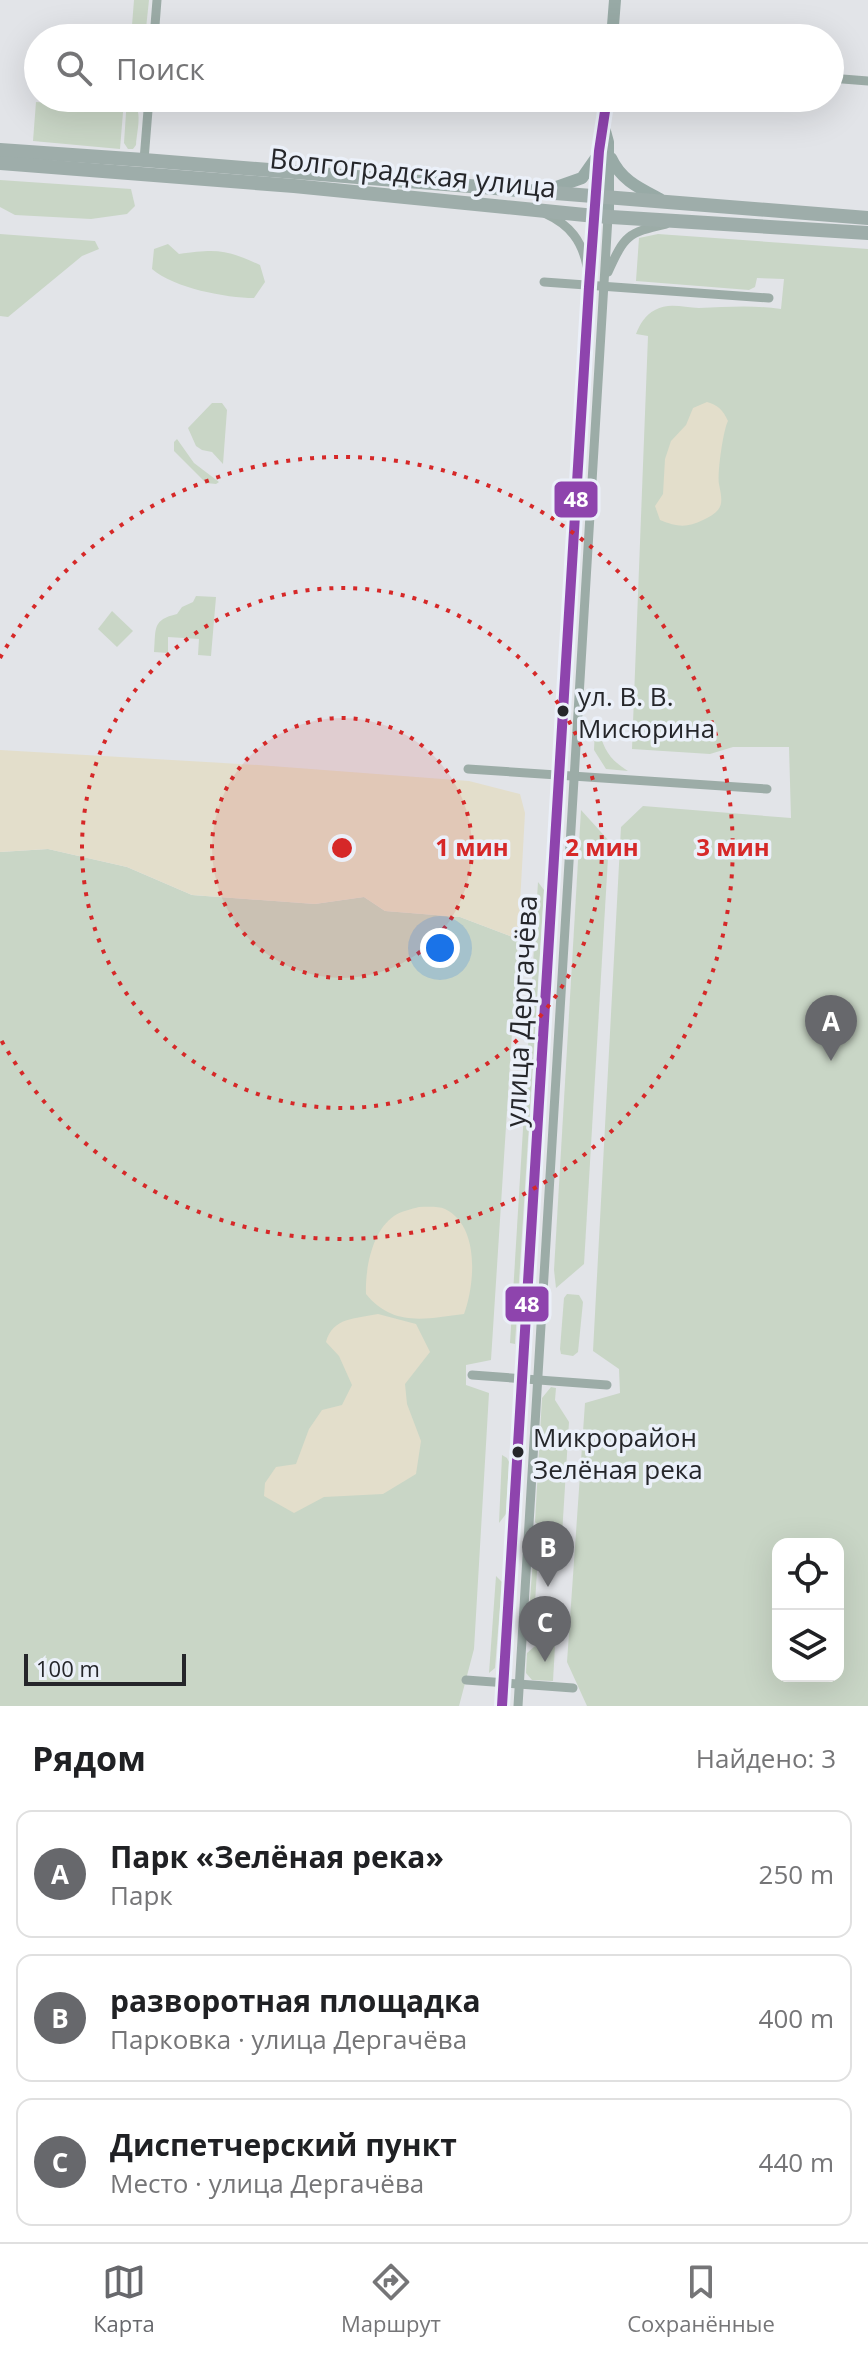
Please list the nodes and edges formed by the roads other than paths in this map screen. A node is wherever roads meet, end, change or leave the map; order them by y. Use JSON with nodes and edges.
{"nodes":[{"id":1,"x":157,"y":0,"type":"edge"},
{"id":2,"x":615,"y":0,"type":"edge"},
{"id":3,"x":155,"y":24,"type":"edge"},
{"id":4,"x":613,"y":24,"type":"edge"},
{"id":5,"x":844,"y":79,"type":"edge"},
{"id":6,"x":868,"y":81,"type":"edge"},
{"id":7,"x":148,"y":112,"type":"edge"},
{"id":8,"x":606,"y":112,"type":"edge"},
{"id":9,"x":0,"y":150,"type":"edge"},
{"id":10,"x":604,"y":151,"type":"junction"},
{"id":11,"x":144,"y":160,"type":"junction"},
{"id":12,"x":0,"y":163,"type":"edge"},
{"id":13,"x":533,"y":193,"type":"junction"},
{"id":14,"x":602,"y":198,"type":"junction"},
{"id":15,"x":666,"y":203,"type":"junction"},
{"id":16,"x":528,"y":209,"type":"junction"},
{"id":17,"x":602,"y":216,"type":"junction"},
{"id":18,"x":868,"y":218,"type":"edge"},
{"id":19,"x":680,"y":221,"type":"junction"},
{"id":20,"x":868,"y":233,"type":"edge"},
{"id":21,"x":544,"y":282,"type":"dead end"},
{"id":22,"x":589,"y":283,"type":"junction"},
{"id":23,"x":605,"y":283,"type":"junction"},
{"id":24,"x":769,"y":298,"type":"dead end"},
{"id":25,"x":468,"y":769,"type":"dead end"},
{"id":26,"x":558,"y":776,"type":"junction"},
{"id":27,"x":575,"y":777,"type":"junction"},
{"id":28,"x":767,"y":789,"type":"dead end"},
{"id":29,"x":472,"y":1375,"type":"dead end"},
{"id":30,"x":530,"y":1379,"type":"junction"},
{"id":31,"x":607,"y":1385,"type":"dead end"},
{"id":32,"x":466,"y":1680,"type":"dead end"},
{"id":33,"x":503,"y":1683,"type":"junction"},
{"id":34,"x":520,"y":1684,"type":"junction"},
{"id":35,"x":573,"y":1688,"type":"dead end"},
{"id":36,"x":502,"y":1706,"type":"edge"},
{"id":37,"x":518,"y":1706,"type":"edge"}],
"edges":[{"from":1,"to":3,"type":"street"},
{"from":2,"to":4,"type":"street"},
{"from":5,"to":6,"type":"street"},
{"from":7,"to":11,"type":"street"},
{"from":8,"to":10,"type":"street","name":"улица Дергачёва"},
{"from":9,"to":11,"type":"main road","name":"Волгоградская улица"},
{"from":10,"to":13,"type":"street"},
{"from":10,"to":14,"type":"street","name":"улица Дергачёва"},
{"from":10,"to":15,"type":"street"},
{"from":11,"to":13,"type":"main road","name":"Волгоградская улица"},
{"from":12,"to":16,"type":"main road","name":"Волгоградская улица"},
{"from":13,"to":14,"type":"main road","name":"Волгоградская улица"},
{"from":14,"to":15,"type":"main road","name":"Волгоградская улица"},
{"from":14,"to":17,"type":"street","name":"улица Дергачёва"},
{"from":15,"to":18,"type":"main road","name":"Волгоградская улица"},
{"from":16,"to":17,"type":"main road","name":"Волгоградская улица"},
{"from":16,"to":22,"type":"street"},
{"from":17,"to":19,"type":"main road","name":"Волгоградская улица"},
{"from":17,"to":22,"type":"street","name":"улица Дергачёва"},
{"from":17,"to":23,"type":"street","name":"улица Дергачёва"},
{"from":19,"to":20,"type":"main road","name":"Волгоградская улица"},
{"from":19,"to":23,"type":"street"},
{"from":21,"to":22,"type":"street"},
{"from":22,"to":23,"type":"street"},
{"from":22,"to":26,"type":"street","name":"улица Дергачёва"},
{"from":23,"to":24,"type":"street"},
{"from":23,"to":27,"type":"street","name":"улица Дергачёва"},
{"from":25,"to":26,"type":"street"},
{"from":26,"to":27,"type":"street"},
{"from":26,"to":30,"type":"street","name":"улица Дергачёва"},
{"from":27,"to":28,"type":"street"},
{"from":27,"to":30,"type":"street","name":"улица Дергачёва"},
{"from":29,"to":30,"type":"street"},
{"from":30,"to":31,"type":"street"},
{"from":30,"to":33,"type":"street","name":"улица Дергачёва"},
{"from":30,"to":34,"type":"street","name":"улица Дергачёва"},
{"from":32,"to":33,"type":"street"},
{"from":33,"to":34,"type":"street"},
{"from":33,"to":36,"type":"street","name":"улица Дергачёва"},
{"from":34,"to":35,"type":"street"},
{"from":34,"to":37,"type":"street","name":"улица Дергачёва"}]}
